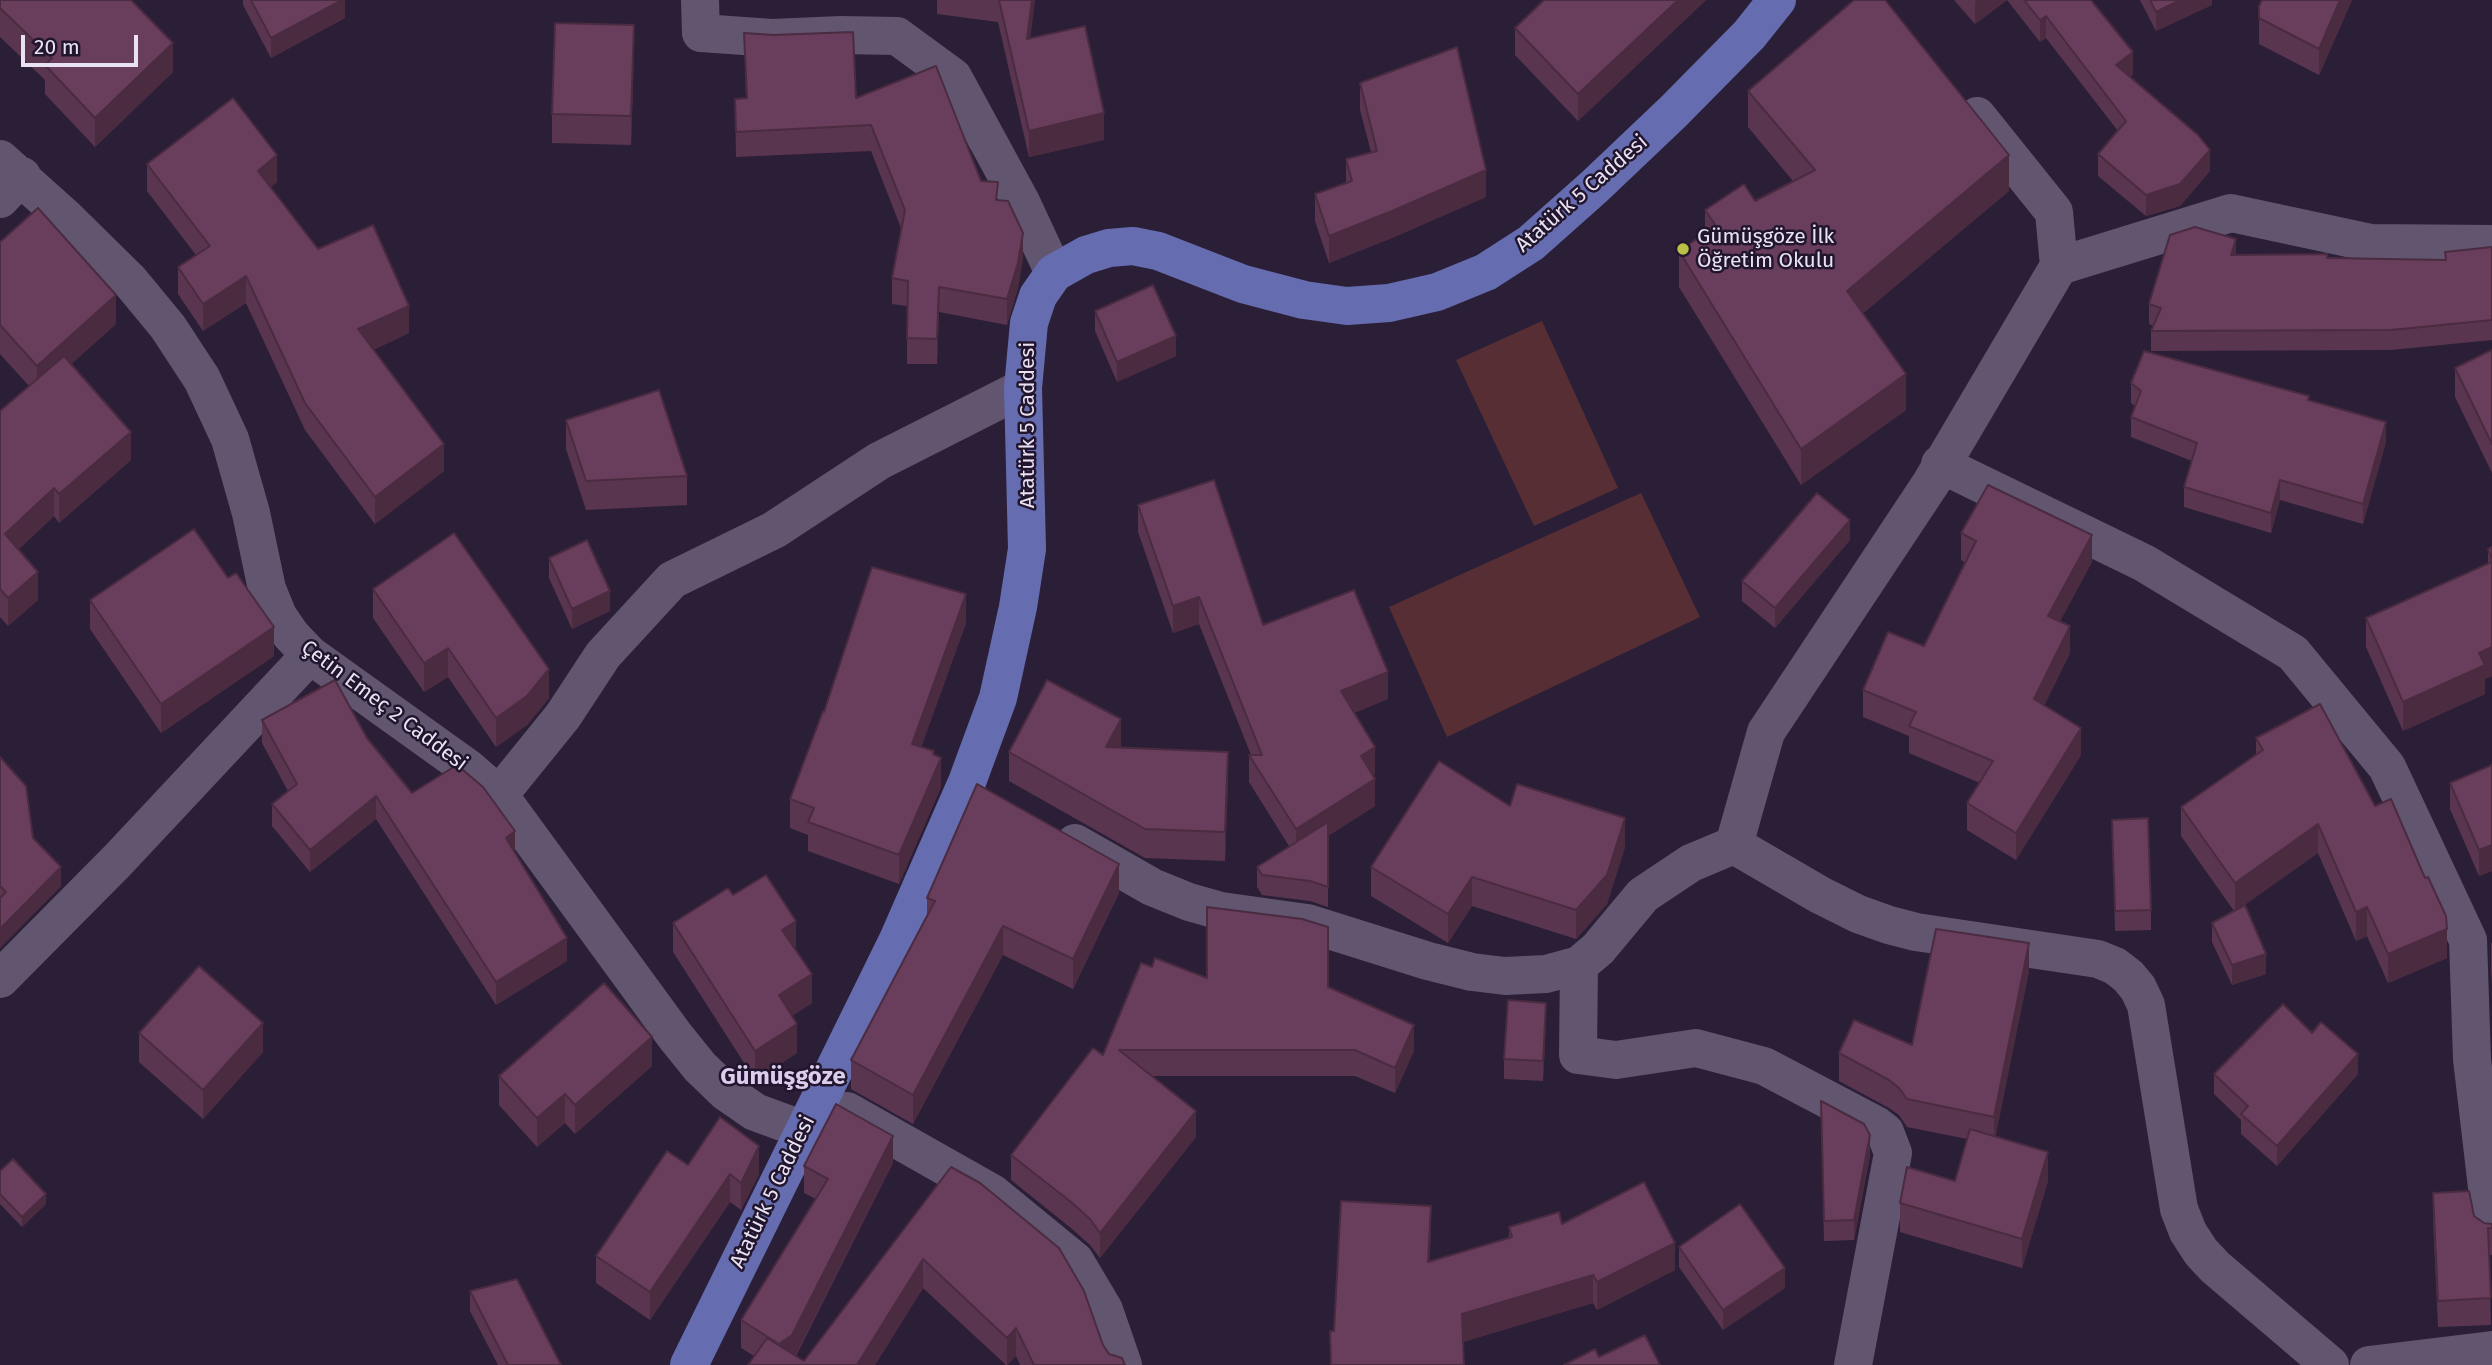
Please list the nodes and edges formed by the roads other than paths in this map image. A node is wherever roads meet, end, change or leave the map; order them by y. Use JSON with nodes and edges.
{"nodes":[{"id":1,"x":700,"y":0,"type":"edge"},
{"id":2,"x":1777,"y":0,"type":"edge"},
{"id":3,"x":1952,"y":85,"type":"edge"},
{"id":4,"x":7,"y":178,"type":"edge"},
{"id":5,"x":2492,"y":244,"type":"edge"},
{"id":6,"x":2059,"y":266,"type":"junction"},
{"id":7,"x":1054,"y":273,"type":"junction"},
{"id":8,"x":1023,"y":388,"type":"junction"},
{"id":9,"x":1941,"y":464,"type":"junction"},
{"id":10,"x":310,"y":655,"type":"junction"},
{"id":11,"x":967,"y":782,"type":"junction"},
{"id":12,"x":499,"y":795,"type":"junction"},
{"id":13,"x":1002,"y":802,"type":"edge"},
{"id":14,"x":1048,"y":828,"type":"edge"},
{"id":15,"x":1734,"y":845,"type":"junction"},
{"id":16,"x":1579,"y":965,"type":"junction"},
{"id":17,"x":0,"y":979,"type":"edge"},
{"id":18,"x":812,"y":1113,"type":"junction"},
{"id":19,"x":2492,"y":1230,"type":"edge"},
{"id":20,"x":2492,"y":1350,"type":"edge"},
{"id":21,"x":689,"y":1365,"type":"edge"},
{"id":22,"x":1123,"y":1365,"type":"edge"},
{"id":23,"x":1853,"y":1365,"type":"edge"},
{"id":24,"x":2330,"y":1365,"type":"edge"},
{"id":25,"x":2369,"y":1365,"type":"edge"}],
"edges":[{"from":1,"to":7,"type":"street"},
{"from":2,"to":7,"type":"main road","name":"Atatürk 5 Caddesi"},
{"from":3,"to":6,"type":"street"},
{"from":4,"to":10,"type":"street","name":"Çetin Emeç 2 Caddesi"},
{"from":5,"to":6,"type":"street"},
{"from":6,"to":9,"type":"street"},
{"from":7,"to":8,"type":"main road","name":"Atatürk 5 Caddesi"},
{"from":8,"to":11,"type":"main road","name":"Atatürk 5 Caddesi"},
{"from":8,"to":12,"type":"street"},
{"from":9,"to":15,"type":"street"},
{"from":9,"to":19,"type":"street"},
{"from":10,"to":12,"type":"street","name":"Çetin Emeç 2 Caddesi"},
{"from":10,"to":17,"type":"street"},
{"from":11,"to":13,"type":"street"},
{"from":11,"to":18,"type":"main road","name":"Atatürk 5 Caddesi"},
{"from":12,"to":18,"type":"street","name":"Çetin Emeç 2 Caddesi"},
{"from":14,"to":16,"type":"street"},
{"from":15,"to":16,"type":"street"},
{"from":15,"to":24,"type":"street"},
{"from":16,"to":23,"type":"street"},
{"from":18,"to":21,"type":"main road","name":"Atatürk 5 Caddesi"},
{"from":18,"to":22,"type":"street","name":"Çetin Emeç 2 Caddesi"},
{"from":20,"to":25,"type":"street"}]}
